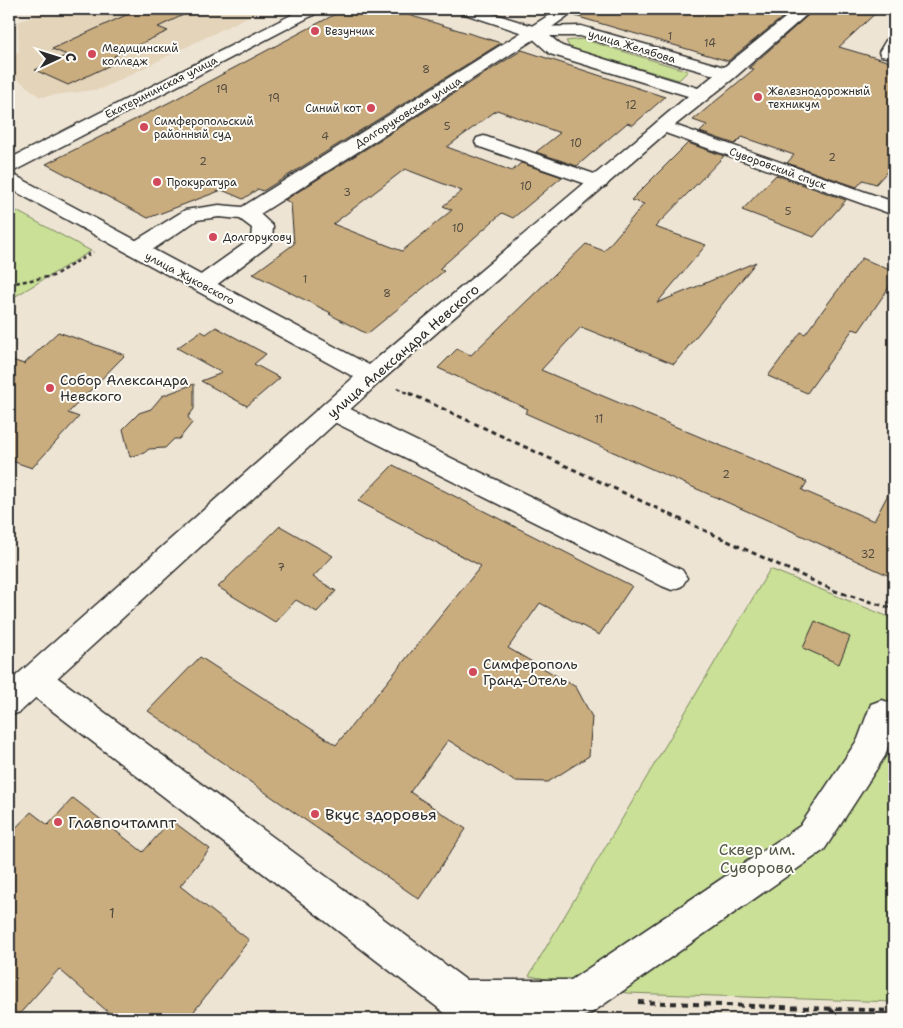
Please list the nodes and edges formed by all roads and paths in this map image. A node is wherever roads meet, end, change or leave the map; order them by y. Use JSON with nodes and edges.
{"nodes":[{"id":1,"x":464,"y":9,"type":"edge"},
{"id":2,"x":569,"y":9,"type":"edge"},
{"id":3,"x":805,"y":9,"type":"edge"},
{"id":4,"x":304,"y":10,"type":"edge"},
{"id":5,"x":535,"y":32,"type":"junction"},
{"id":6,"x":728,"y":74,"type":"junction"},
{"id":7,"x":702,"y":95,"type":"junction"},
{"id":8,"x":663,"y":126,"type":"junction"},
{"id":9,"x":484,"y":142,"type":"dead end"},
{"id":10,"x":9,"y":166,"type":"edge"},
{"id":11,"x":9,"y":180,"type":"edge"},
{"id":12,"x":599,"y":182,"type":"junction"},
{"id":13,"x":891,"y":205,"type":"edge"},
{"id":14,"x":246,"y":214,"type":"junction"},
{"id":15,"x":99,"y":248,"type":"dead end"},
{"id":16,"x":138,"y":249,"type":"junction"},
{"id":17,"x":9,"y":284,"type":"edge"},
{"id":18,"x":203,"y":284,"type":"junction"},
{"id":19,"x":371,"y":376,"type":"junction"},
{"id":20,"x":333,"y":411,"type":"junction"},
{"id":21,"x":672,"y":578,"type":"dead end"},
{"id":22,"x":894,"y":609,"type":"edge"},
{"id":23,"x":35,"y":679,"type":"junction"},
{"id":24,"x":9,"y":702,"type":"edge"},
{"id":25,"x":882,"y":714,"type":"dead end"},
{"id":26,"x":634,"y":1002,"type":"dead end"},
{"id":27,"x":830,"y":1008,"type":"junction"},
{"id":28,"x":459,"y":1010,"type":"edge"},
{"id":29,"x":894,"y":1011,"type":"edge"},
{"id":30,"x":840,"y":1019,"type":"edge"}],
"edges":[{"from":1,"to":5,"type":"main road","name":"улица Желябова"},
{"from":2,"to":5,"type":"main road","name":"Долгоруковская улица"},
{"from":3,"to":6,"type":"main road","name":"улица Александра Невского"},
{"from":4,"to":10,"type":"main road","name":"Екатерининская улица"},
{"from":5,"to":6,"type":"main road","name":"улица Желябова"},
{"from":5,"to":7,"type":"main road","name":"улица Желябова"},
{"from":5,"to":14,"type":"main road","name":"Долгоруковская улица"},
{"from":6,"to":7,"type":"main road","name":"улица Александра Невского"},
{"from":7,"to":8,"type":"main road","name":"улица Александра Невского"},
{"from":8,"to":12,"type":"main road","name":"улица Александра Невского"},
{"from":8,"to":13,"type":"main road","name":"Суворовский спуск"},
{"from":9,"to":12,"type":"main road"},
{"from":11,"to":16,"type":"main road","name":"улица Жуковского"},
{"from":12,"to":19,"type":"main road","name":"улица Александра Невского"},
{"from":14,"to":16,"type":"main road"},
{"from":14,"to":18,"type":"main road"},
{"from":15,"to":17,"type":"path"},
{"from":16,"to":18,"type":"main road","name":"улица Жуковского"},
{"from":18,"to":19,"type":"main road","name":"улица Жуковского"},
{"from":19,"to":20,"type":"main road","name":"улица Александра Невского"},
{"from":19,"to":22,"type":"path"},
{"from":20,"to":21,"type":"main road"},
{"from":20,"to":23,"type":"main road","name":"улица Александра Невского"},
{"from":23,"to":24,"type":"main road","name":"улица Александра Невского"},
{"from":23,"to":28,"type":"main road"},
{"from":25,"to":28,"type":"main road"},
{"from":26,"to":27,"type":"path"},
{"from":27,"to":29,"type":"path"},
{"from":27,"to":30,"type":"path"}]}
